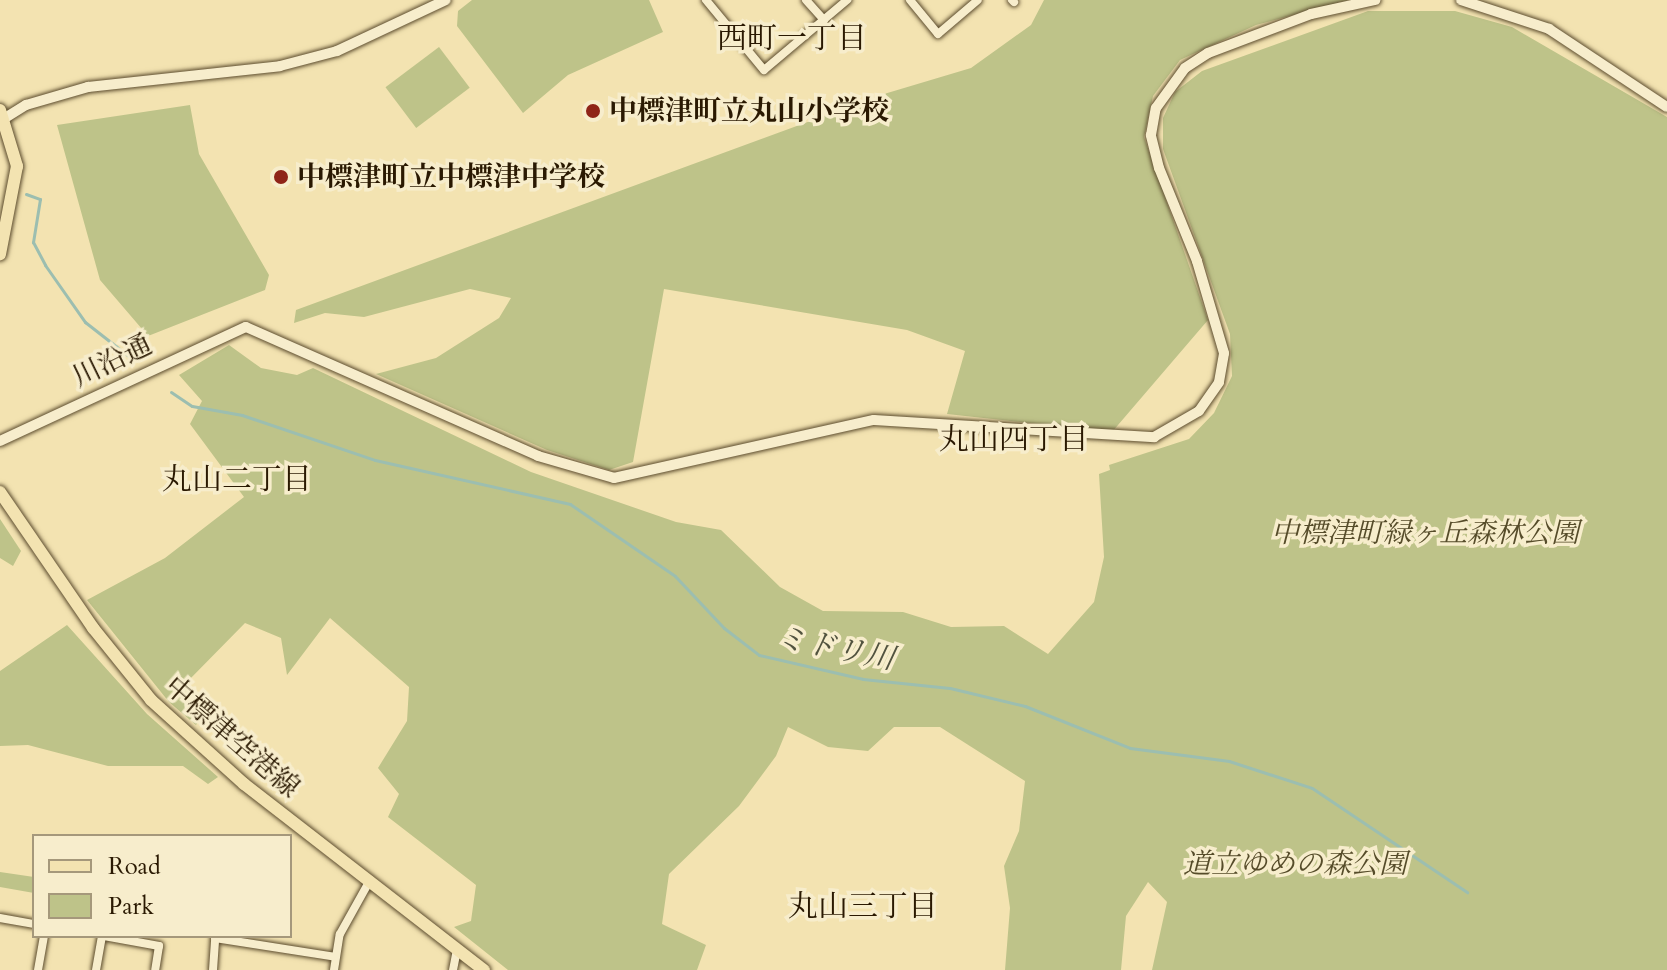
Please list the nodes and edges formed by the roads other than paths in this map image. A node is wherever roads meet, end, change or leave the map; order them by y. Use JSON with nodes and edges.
{"nodes":[{"id":1,"x":446,"y":0,"type":"edge"},
{"id":2,"x":706,"y":0,"type":"edge"},
{"id":3,"x":806,"y":0,"type":"edge"},
{"id":4,"x":847,"y":0,"type":"edge"},
{"id":5,"x":910,"y":0,"type":"edge"},
{"id":6,"x":978,"y":0,"type":"edge"},
{"id":7,"x":1375,"y":0,"type":"edge"},
{"id":8,"x":1461,"y":0,"type":"edge"},
{"id":9,"x":824,"y":20,"type":"junction"},
{"id":10,"x":1667,"y":107,"type":"edge"},
{"id":11,"x":2,"y":114,"type":"edge"},
{"id":12,"x":0,"y":254,"type":"edge"},
{"id":13,"x":0,"y":441,"type":"edge"},
{"id":14,"x":0,"y":492,"type":"edge"},
{"id":15,"x":370,"y":880,"type":"junction"},
{"id":16,"x":0,"y":918,"type":"edge"},
{"id":17,"x":32,"y":924,"type":"edge"},
{"id":18,"x":44,"y":938,"type":"edge"},
{"id":19,"x":103,"y":938,"type":"edge"},
{"id":20,"x":114,"y":938,"type":"edge"},
{"id":21,"x":457,"y":949,"type":"junction"},
{"id":22,"x":336,"y":957,"type":"junction"},
{"id":23,"x":38,"y":970,"type":"edge"},
{"id":24,"x":96,"y":970,"type":"edge"},
{"id":25,"x":155,"y":970,"type":"edge"},
{"id":26,"x":213,"y":970,"type":"edge"},
{"id":27,"x":334,"y":970,"type":"edge"},
{"id":28,"x":453,"y":970,"type":"edge"},
{"id":29,"x":484,"y":970,"type":"edge"}],
"edges":[{"from":1,"to":11,"type":"street"},
{"from":2,"to":9,"type":"street"},
{"from":3,"to":9,"type":"street"},
{"from":4,"to":9,"type":"street"},
{"from":5,"to":6,"type":"street"},
{"from":7,"to":13,"type":"street","name":"川沿通"},
{"from":8,"to":10,"type":"street"},
{"from":11,"to":12,"type":"main road"},
{"from":14,"to":15,"type":"main road","name":"中標津空港線"},
{"from":15,"to":21,"type":"main road","name":"中標津空港線"},
{"from":15,"to":22,"type":"street"},
{"from":16,"to":17,"type":"street"},
{"from":18,"to":23,"type":"street"},
{"from":19,"to":24,"type":"street"},
{"from":20,"to":25,"type":"street"},
{"from":21,"to":28,"type":"street"},
{"from":21,"to":29,"type":"main road","name":"中標津空港線"},
{"from":22,"to":26,"type":"street"},
{"from":22,"to":27,"type":"street"}]}
